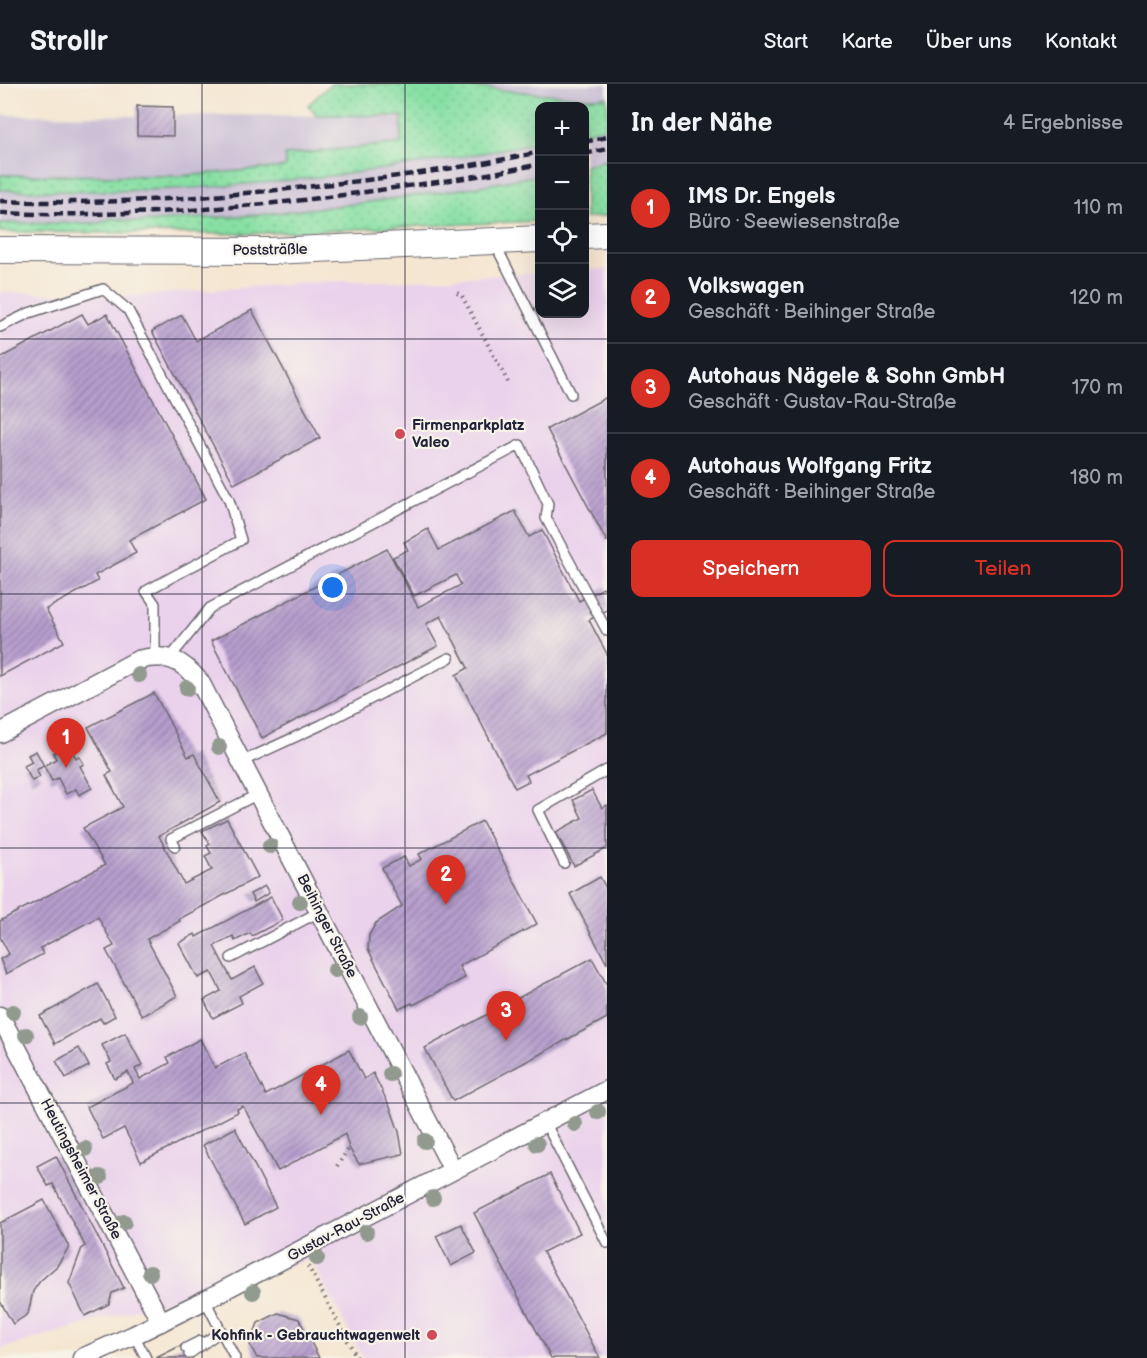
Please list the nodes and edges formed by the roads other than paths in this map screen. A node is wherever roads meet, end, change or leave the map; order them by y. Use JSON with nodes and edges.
{"nodes":[{"id":1,"x":607,"y":235,"type":"edge"},
{"id":2,"x":589,"y":236,"type":"edge"},
{"id":3,"x":535,"y":239,"type":"edge"},
{"id":4,"x":494,"y":242,"type":"junction"},
{"id":5,"x":0,"y":250,"type":"edge"},
{"id":6,"x":0,"y":327,"type":"edge"},
{"id":7,"x":572,"y":394,"type":"dead end"},
{"id":8,"x":607,"y":631,"type":"edge"},
{"id":9,"x":162,"y":657,"type":"junction"},
{"id":10,"x":448,"y":658,"type":"dead end"},
{"id":11,"x":0,"y":734,"type":"edge"},
{"id":12,"x":241,"y":762,"type":"junction"},
{"id":13,"x":607,"y":770,"type":"edge"},
{"id":14,"x":258,"y":794,"type":"junction"},
{"id":15,"x":175,"y":846,"type":"dead end"},
{"id":16,"x":564,"y":863,"type":"dead end"},
{"id":17,"x":319,"y":912,"type":"junction"},
{"id":18,"x":231,"y":958,"type":"dead end"},
{"id":19,"x":0,"y":1016,"type":"edge"},
{"id":20,"x":607,"y":1090,"type":"edge"},
{"id":21,"x":545,"y":1122,"type":"junction"},
{"id":22,"x":453,"y":1170,"type":"junction"},
{"id":23,"x":607,"y":1243,"type":"edge"},
{"id":24,"x":205,"y":1300,"type":"junction"},
{"id":25,"x":161,"y":1322,"type":"junction"},
{"id":26,"x":221,"y":1330,"type":"junction"},
{"id":27,"x":134,"y":1335,"type":"junction"},
{"id":28,"x":188,"y":1351,"type":"dead end"},
{"id":29,"x":90,"y":1357,"type":"edge"},
{"id":30,"x":146,"y":1358,"type":"edge"},
{"id":31,"x":235,"y":1358,"type":"edge"}],
"edges":[{"from":1,"to":2,"type":"main road"},
{"from":3,"to":4,"type":"main road","name":"Poststräßle"},
{"from":4,"to":5,"type":"main road","name":"Poststräßle"},
{"from":4,"to":7,"type":"lane"},
{"from":6,"to":9,"type":"lane"},
{"from":8,"to":9,"type":"lane"},
{"from":9,"to":11,"type":"street"},
{"from":9,"to":12,"type":"street","name":"Beihinger Straße"},
{"from":10,"to":12,"type":"lane"},
{"from":12,"to":14,"type":"street","name":"Beihinger Straße"},
{"from":13,"to":16,"type":"lane"},
{"from":14,"to":15,"type":"lane"},
{"from":14,"to":17,"type":"street","name":"Beihinger Straße"},
{"from":17,"to":18,"type":"lane"},
{"from":17,"to":22,"type":"street","name":"Beihinger Straße"},
{"from":19,"to":25,"type":"street","name":"Heutingsheimer Straße"},
{"from":20,"to":21,"type":"street","name":"Gustav-Rau-Straße"},
{"from":21,"to":22,"type":"street","name":"Gustav-Rau-Straße"},
{"from":21,"to":23,"type":"lane"},
{"from":22,"to":24,"type":"street","name":"Gustav-Rau-Straße"},
{"from":24,"to":25,"type":"street","name":"Gustav-Rau-Straße"},
{"from":24,"to":26,"type":"lane"},
{"from":25,"to":27,"type":"street","name":"Gustav-Rau-Straße"},
{"from":26,"to":28,"type":"lane"},
{"from":26,"to":31,"type":"lane"},
{"from":27,"to":29,"type":"street","name":"Gustav-Rau-Straße"},
{"from":27,"to":30,"type":"lane"}]}
